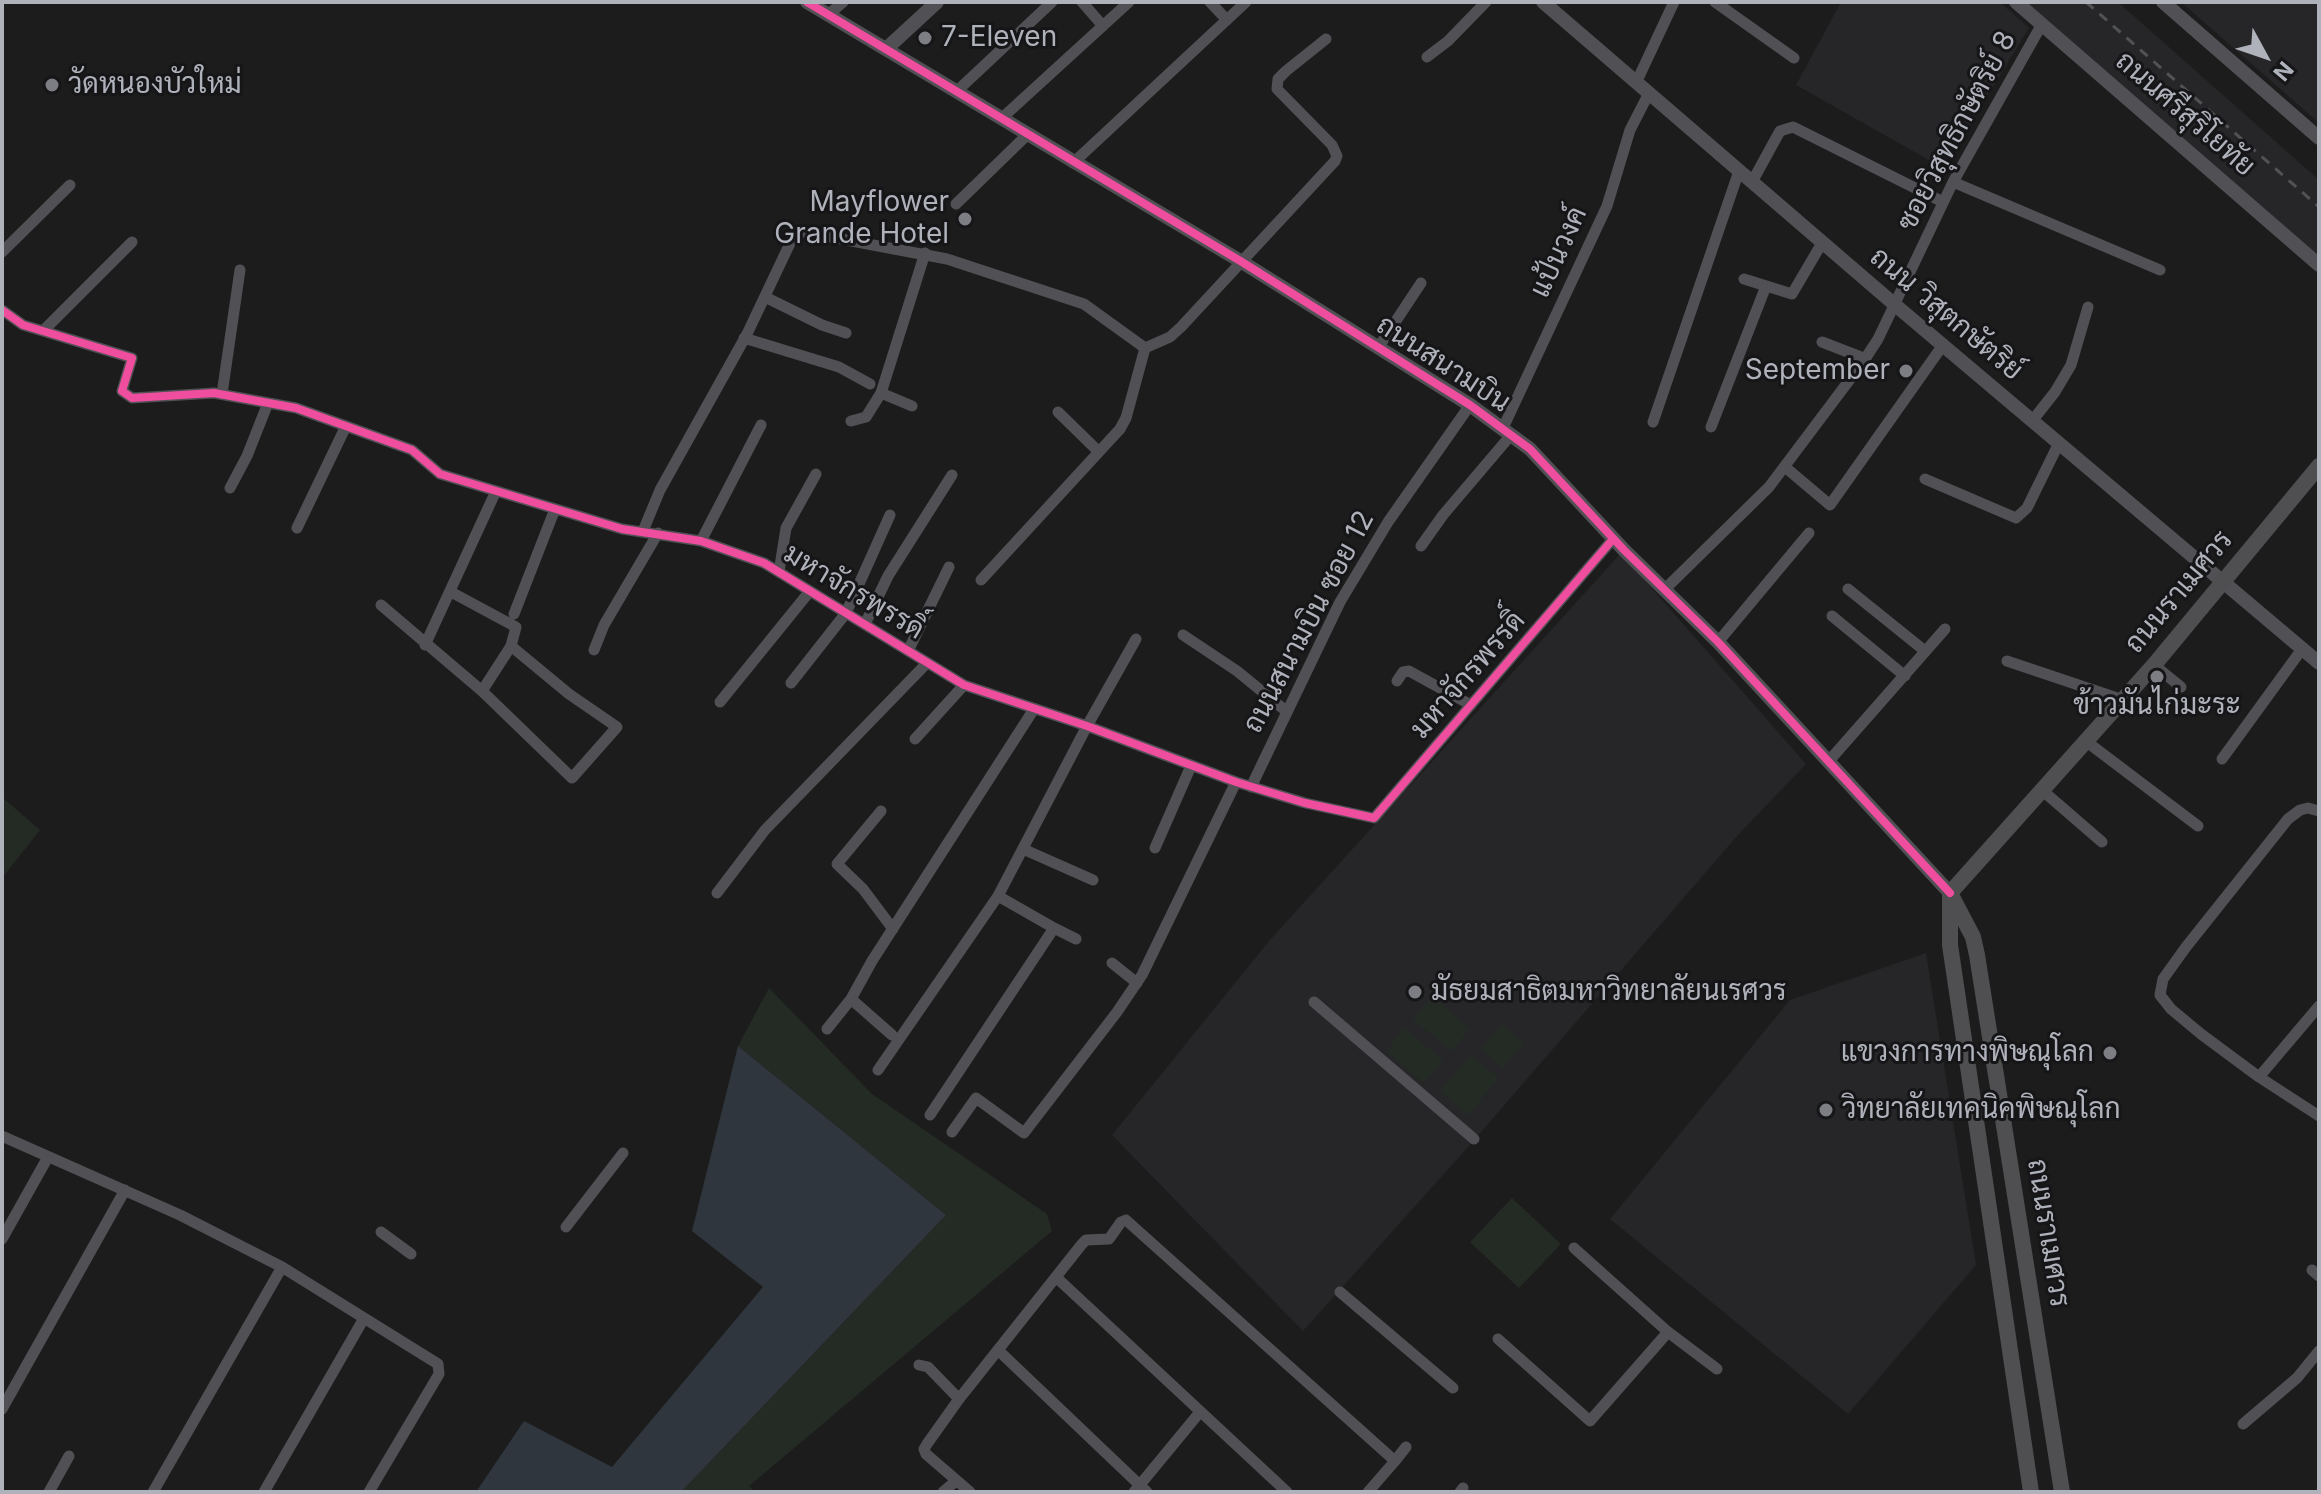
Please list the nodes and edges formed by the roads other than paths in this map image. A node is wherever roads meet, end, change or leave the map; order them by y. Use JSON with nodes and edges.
{"nodes":[{"id":1,"x":807,"y":2,"type":"edge"},
{"id":2,"x":843,"y":2,"type":"edge"},
{"id":3,"x":937,"y":2,"type":"edge"},
{"id":4,"x":1052,"y":2,"type":"edge"},
{"id":5,"x":1082,"y":2,"type":"edge"},
{"id":6,"x":1129,"y":2,"type":"edge"},
{"id":7,"x":1210,"y":2,"type":"edge"},
{"id":8,"x":1246,"y":2,"type":"edge"},
{"id":9,"x":1486,"y":2,"type":"edge"},
{"id":10,"x":1543,"y":2,"type":"edge"},
{"id":11,"x":1674,"y":2,"type":"edge"},
{"id":12,"x":1715,"y":2,"type":"edge"},
{"id":13,"x":2016,"y":2,"type":"edge"},
{"id":14,"x":2163,"y":2,"type":"edge"},
{"id":15,"x":828,"y":15,"type":"junction"},
{"id":16,"x":1227,"y":20,"type":"junction"},
{"id":17,"x":2042,"y":24,"type":"junction"},
{"id":18,"x":1103,"y":26,"type":"junction"},
{"id":19,"x":1326,"y":39,"type":"dead end"},
{"id":20,"x":886,"y":49,"type":"junction"},
{"id":21,"x":1427,"y":57,"type":"dead end"},
{"id":22,"x":1794,"y":58,"type":"dead end"},
{"id":23,"x":1636,"y":83,"type":"junction"},
{"id":24,"x":957,"y":91,"type":"junction"},
{"id":25,"x":1649,"y":93,"type":"junction"},
{"id":26,"x":1002,"y":118,"type":"junction"},
{"id":27,"x":1028,"y":134,"type":"junction"},
{"id":28,"x":2319,"y":138,"type":"edge"},
{"id":29,"x":1073,"y":163,"type":"junction"},
{"id":30,"x":1739,"y":171,"type":"junction"},
{"id":31,"x":1752,"y":182,"type":"junction"},
{"id":32,"x":1953,"y":182,"type":"junction"},
{"id":33,"x":70,"y":185,"type":"dead end"},
{"id":34,"x":1943,"y":202,"type":"junction"},
{"id":35,"x":956,"y":204,"type":"dead end"},
{"id":36,"x":132,"y":242,"type":"dead end"},
{"id":37,"x":1822,"y":243,"type":"junction"},
{"id":38,"x":3,"y":251,"type":"edge"},
{"id":39,"x":925,"y":253,"type":"junction"},
{"id":40,"x":1242,"y":262,"type":"junction"},
{"id":41,"x":2319,"y":265,"type":"edge"},
{"id":42,"x":240,"y":270,"type":"dead end"},
{"id":43,"x":2160,"y":270,"type":"dead end"},
{"id":44,"x":1744,"y":279,"type":"dead end"},
{"id":45,"x":1421,"y":283,"type":"dead end"},
{"id":46,"x":1766,"y":286,"type":"junction"},
{"id":47,"x":765,"y":297,"type":"junction"},
{"id":48,"x":1894,"y":304,"type":"junction"},
{"id":49,"x":2088,"y":307,"type":"dead end"},
{"id":50,"x":2,"y":310,"type":"edge"},
{"id":51,"x":43,"y":331,"type":"junction"},
{"id":52,"x":846,"y":333,"type":"dead end"},
{"id":53,"x":744,"y":338,"type":"junction"},
{"id":54,"x":1822,"y":342,"type":"dead end"},
{"id":55,"x":1943,"y":345,"type":"junction"},
{"id":56,"x":1145,"y":348,"type":"junction"},
{"id":57,"x":1378,"y":348,"type":"junction"},
{"id":58,"x":1866,"y":359,"type":"junction"},
{"id":59,"x":870,"y":384,"type":"dead end"},
{"id":60,"x":881,"y":393,"type":"junction"},
{"id":61,"x":222,"y":394,"type":"junction"},
{"id":62,"x":268,"y":403,"type":"junction"},
{"id":63,"x":1470,"y":405,"type":"junction"},
{"id":64,"x":912,"y":406,"type":"dead end"},
{"id":65,"x":1058,"y":412,"type":"dead end"},
{"id":66,"x":851,"y":421,"type":"dead end"},
{"id":67,"x":2032,"y":421,"type":"junction"},
{"id":68,"x":1653,"y":422,"type":"dead end"},
{"id":69,"x":761,"y":425,"type":"dead end"},
{"id":70,"x":346,"y":426,"type":"junction"},
{"id":71,"x":1711,"y":427,"type":"dead end"},
{"id":72,"x":1507,"y":432,"type":"junction"},
{"id":73,"x":2059,"y":443,"type":"junction"},
{"id":74,"x":1098,"y":451,"type":"junction"},
{"id":75,"x":2319,"y":466,"type":"edge"},
{"id":76,"x":1785,"y":467,"type":"junction"},
{"id":77,"x":816,"y":474,"type":"dead end"},
{"id":78,"x":952,"y":475,"type":"dead end"},
{"id":79,"x":1925,"y":479,"type":"dead end"},
{"id":80,"x":230,"y":488,"type":"dead end"},
{"id":81,"x":496,"y":491,"type":"junction"},
{"id":82,"x":555,"y":509,"type":"junction"},
{"id":83,"x":890,"y":515,"type":"dead end"},
{"id":84,"x":297,"y":528,"type":"dead end"},
{"id":85,"x":643,"y":531,"type":"junction"},
{"id":86,"x":658,"y":533,"type":"junction"},
{"id":87,"x":1809,"y":533,"type":"dead end"},
{"id":88,"x":1613,"y":539,"type":"junction"},
{"id":89,"x":701,"y":541,"type":"junction"},
{"id":90,"x":1421,"y":546,"type":"dead end"},
{"id":91,"x":949,"y":567,"type":"dead end"},
{"id":92,"x":779,"y":572,"type":"junction"},
{"id":93,"x":981,"y":580,"type":"dead end"},
{"id":94,"x":2222,"y":581,"type":"junction"},
{"id":95,"x":1665,"y":589,"type":"junction"},
{"id":96,"x":1848,"y":589,"type":"dead end"},
{"id":97,"x":810,"y":591,"type":"junction"},
{"id":98,"x":451,"y":592,"type":"junction"},
{"id":99,"x":381,"y":605,"type":"dead end"},
{"id":100,"x":846,"y":613,"type":"junction"},
{"id":101,"x":514,"y":614,"type":"dead end"},
{"id":102,"x":1832,"y":616,"type":"dead end"},
{"id":103,"x":865,"y":624,"type":"junction"},
{"id":104,"x":1945,"y":629,"type":"dead end"},
{"id":105,"x":1183,"y":635,"type":"dead end"},
{"id":106,"x":1136,"y":639,"type":"dead end"},
{"id":107,"x":1718,"y":642,"type":"junction"},
{"id":108,"x":425,"y":645,"type":"junction"},
{"id":109,"x":511,"y":646,"type":"junction"},
{"id":110,"x":2302,"y":649,"type":"junction"},
{"id":111,"x":594,"y":650,"type":"dead end"},
{"id":112,"x":908,"y":651,"type":"junction"},
{"id":113,"x":1925,"y":651,"type":"junction"},
{"id":114,"x":2007,"y":661,"type":"dead end"},
{"id":115,"x":927,"y":663,"type":"junction"},
{"id":116,"x":2319,"y":663,"type":"edge"},
{"id":117,"x":2154,"y":665,"type":"junction"},
{"id":118,"x":1905,"y":676,"type":"junction"},
{"id":119,"x":1397,"y":681,"type":"dead end"},
{"id":120,"x":791,"y":683,"type":"dead end"},
{"id":121,"x":964,"y":685,"type":"junction"},
{"id":122,"x":2181,"y":687,"type":"dead end"},
{"id":123,"x":482,"y":691,"type":"junction"},
{"id":124,"x":2123,"y":700,"type":"junction"},
{"id":125,"x":720,"y":702,"type":"dead end"},
{"id":126,"x":1471,"y":705,"type":"junction"},
{"id":127,"x":1034,"y":709,"type":"junction"},
{"id":128,"x":1286,"y":711,"type":"junction"},
{"id":129,"x":1087,"y":726,"type":"junction"},
{"id":130,"x":915,"y":739,"type":"dead end"},
{"id":131,"x":2087,"y":742,"type":"junction"},
{"id":132,"x":2222,"y":759,"type":"dead end"},
{"id":133,"x":1828,"y":762,"type":"junction"},
{"id":134,"x":1191,"y":766,"type":"junction"},
{"id":135,"x":1236,"y":782,"type":"junction"},
{"id":136,"x":1251,"y":787,"type":"junction"},
{"id":137,"x":2043,"y":791,"type":"junction"},
{"id":138,"x":881,"y":811,"type":"dead end"},
{"id":139,"x":2319,"y":811,"type":"edge"},
{"id":140,"x":2198,"y":826,"type":"dead end"},
{"id":141,"x":2102,"y":842,"type":"dead end"},
{"id":142,"x":1155,"y":848,"type":"dead end"},
{"id":143,"x":1023,"y":849,"type":"junction"},
{"id":144,"x":1093,"y":880,"type":"dead end"},
{"id":145,"x":717,"y":893,"type":"dead end"},
{"id":146,"x":1950,"y":893,"type":"junction"},
{"id":147,"x":998,"y":896,"type":"junction"},
{"id":148,"x":1054,"y":928,"type":"junction"},
{"id":149,"x":893,"y":929,"type":"junction"},
{"id":150,"x":1076,"y":939,"type":"dead end"},
{"id":151,"x":1112,"y":963,"type":"dead end"},
{"id":152,"x":1137,"y":983,"type":"junction"},
{"id":153,"x":851,"y":999,"type":"junction"},
{"id":154,"x":1314,"y":1002,"type":"dead end"},
{"id":155,"x":2319,"y":1006,"type":"edge"},
{"id":156,"x":827,"y":1029,"type":"dead end"},
{"id":157,"x":892,"y":1035,"type":"dead end"},
{"id":158,"x":878,"y":1070,"type":"dead end"},
{"id":159,"x":2259,"y":1077,"type":"junction"},
{"id":160,"x":930,"y":1115,"type":"dead end"},
{"id":161,"x":2319,"y":1116,"type":"edge"},
{"id":162,"x":2004,"y":1120,"type":"junction"},
{"id":163,"x":1975,"y":1125,"type":"junction"},
{"id":164,"x":952,"y":1132,"type":"dead end"},
{"id":165,"x":2,"y":1136,"type":"edge"},
{"id":166,"x":1474,"y":1139,"type":"dead end"},
{"id":167,"x":623,"y":1153,"type":"dead end"},
{"id":168,"x":48,"y":1157,"type":"junction"},
{"id":169,"x":125,"y":1190,"type":"junction"},
{"id":170,"x":566,"y":1227,"type":"dead end"},
{"id":171,"x":381,"y":1232,"type":"dead end"},
{"id":172,"x":2,"y":1239,"type":"edge"},
{"id":173,"x":1574,"y":1248,"type":"dead end"},
{"id":174,"x":411,"y":1254,"type":"dead end"},
{"id":175,"x":282,"y":1267,"type":"junction"},
{"id":176,"x":1057,"y":1278,"type":"junction"},
{"id":177,"x":1340,"y":1292,"type":"dead end"},
{"id":178,"x":363,"y":1320,"type":"junction"},
{"id":179,"x":1668,"y":1332,"type":"junction"},
{"id":180,"x":1498,"y":1339,"type":"dead end"},
{"id":181,"x":999,"y":1351,"type":"junction"},
{"id":182,"x":2319,"y":1351,"type":"edge"},
{"id":183,"x":919,"y":1365,"type":"dead end"},
{"id":184,"x":1717,"y":1369,"type":"dead end"},
{"id":185,"x":1453,"y":1388,"type":"dead end"},
{"id":186,"x":959,"y":1399,"type":"junction"},
{"id":187,"x":2,"y":1409,"type":"edge"},
{"id":188,"x":1200,"y":1412,"type":"junction"},
{"id":189,"x":2243,"y":1424,"type":"dead end"},
{"id":190,"x":1406,"y":1447,"type":"dead end"},
{"id":191,"x":69,"y":1456,"type":"dead end"},
{"id":192,"x":1395,"y":1461,"type":"junction"},
{"id":193,"x":956,"y":1481,"type":"junction"},
{"id":194,"x":1140,"y":1490,"type":"edge"},
{"id":195,"x":49,"y":1492,"type":"edge"},
{"id":196,"x":153,"y":1492,"type":"edge"},
{"id":197,"x":264,"y":1492,"type":"edge"},
{"id":198,"x":369,"y":1492,"type":"edge"},
{"id":199,"x":943,"y":1492,"type":"edge"},
{"id":200,"x":970,"y":1492,"type":"edge"},
{"id":201,"x":1287,"y":1492,"type":"edge"},
{"id":202,"x":1368,"y":1492,"type":"edge"},
{"id":203,"x":2031,"y":1492,"type":"edge"},
{"id":204,"x":2062,"y":1492,"type":"edge"}],
"edges":[{"from":1,"to":15,"type":"street","name":"ถนนสนามบิน"},
{"from":2,"to":15,"type":"street"},
{"from":3,"to":20,"type":"street"},
{"from":4,"to":24,"type":"street"},
{"from":5,"to":18,"type":"street"},
{"from":6,"to":18,"type":"street"},
{"from":7,"to":16,"type":"street"},
{"from":8,"to":16,"type":"street"},
{"from":9,"to":21,"type":"street"},
{"from":10,"to":23,"type":"street","name":"ถนน วิสุตกษัตริย์"},
{"from":11,"to":23,"type":"street"},
{"from":12,"to":22,"type":"street"},
{"from":13,"to":17,"type":"street","name":"ถนนศรีสุริโยทัย"},
{"from":14,"to":28,"type":"street"},
{"from":15,"to":20,"type":"street","name":"ถนนสนามบิน"},
{"from":16,"to":29,"type":"street"},
{"from":17,"to":32,"type":"street","name":"ซอยวิสุทธิกษัตริย์ 8"},
{"from":17,"to":41,"type":"street","name":"ถนนศรีสุริโยทัย"},
{"from":18,"to":26,"type":"street"},
{"from":19,"to":40,"type":"street"},
{"from":20,"to":24,"type":"street","name":"ถนนสนามบิน"},
{"from":23,"to":25,"type":"street","name":"ถนน วิสุตกษัตริย์"},
{"from":24,"to":26,"type":"street","name":"ถนนสนามบิน"},
{"from":25,"to":30,"type":"street","name":"ถนน วิสุตกษัตริย์"},
{"from":25,"to":72,"type":"street","name":"แป้นวงค์"},
{"from":26,"to":27,"type":"street","name":"ถนนสนามบิน"},
{"from":27,"to":29,"type":"street","name":"ถนนสนามบิน"},
{"from":27,"to":35,"type":"street"},
{"from":29,"to":40,"type":"street","name":"ถนนสนามบิน"},
{"from":30,"to":31,"type":"street","name":"ถนน วิสุตกษัตริย์"},
{"from":30,"to":68,"type":"street"},
{"from":31,"to":34,"type":"street"},
{"from":31,"to":37,"type":"street","name":"ถนน วิสุตกษัตริย์"},
{"from":32,"to":34,"type":"street","name":"ซอยวิสุทธิกษัตริย์ 8"},
{"from":32,"to":43,"type":"street"},
{"from":33,"to":38,"type":"street"},
{"from":34,"to":48,"type":"street","name":"ซอยวิสุทธิกษัตริย์ 8"},
{"from":36,"to":51,"type":"street"},
{"from":37,"to":46,"type":"street"},
{"from":37,"to":48,"type":"street","name":"ถนน วิสุตกษัตริย์"},
{"from":39,"to":47,"type":"street"},
{"from":39,"to":56,"type":"street"},
{"from":39,"to":60,"type":"street"},
{"from":40,"to":56,"type":"street"},
{"from":40,"to":57,"type":"street","name":"ถนนสนามบิน"},
{"from":42,"to":61,"type":"street"},
{"from":44,"to":46,"type":"street"},
{"from":45,"to":57,"type":"street"},
{"from":46,"to":71,"type":"street"},
{"from":47,"to":52,"type":"street"},
{"from":47,"to":53,"type":"street"},
{"from":48,"to":55,"type":"street","name":"ถนน วิสุตกษัตริย์"},
{"from":48,"to":58,"type":"street","name":"ซอยวิสุทธิกษัตริย์ 8"},
{"from":49,"to":67,"type":"street"},
{"from":50,"to":51,"type":"street","name":"มหาจักรพรรดิ์"},
{"from":51,"to":61,"type":"street","name":"มหาจักรพรรดิ์"},
{"from":53,"to":59,"type":"street"},
{"from":53,"to":85,"type":"street"},
{"from":54,"to":58,"type":"street"},
{"from":55,"to":67,"type":"street","name":"ถนน วิสุตกษัตริย์"},
{"from":55,"to":76,"type":"street"},
{"from":56,"to":74,"type":"street"},
{"from":57,"to":63,"type":"street","name":"ถนนสนามบิน"},
{"from":58,"to":76,"type":"street","name":"ซอยวิสุทธิกษัตริย์ 8"},
{"from":60,"to":64,"type":"street"},
{"from":60,"to":66,"type":"street"},
{"from":61,"to":62,"type":"street","name":"มหาจักรพรรดิ์"},
{"from":62,"to":70,"type":"street","name":"มหาจักรพรรดิ์"},
{"from":62,"to":80,"type":"street"},
{"from":63,"to":72,"type":"street","name":"ถนนสนามบิน"},
{"from":63,"to":128,"type":"street","name":"ถนนสนามบิน ซอย 12"},
{"from":65,"to":74,"type":"street"},
{"from":67,"to":73,"type":"street","name":"ถนน วิสุตกษัตริย์"},
{"from":69,"to":89,"type":"street"},
{"from":70,"to":81,"type":"street","name":"มหาจักรพรรดิ์"},
{"from":70,"to":84,"type":"street"},
{"from":72,"to":88,"type":"street","name":"ถนนสนามบิน"},
{"from":72,"to":90,"type":"street","name":"แป้นวงค์"},
{"from":73,"to":79,"type":"street"},
{"from":73,"to":94,"type":"street","name":"ถนน วิสุตกษัตริย์"},
{"from":74,"to":93,"type":"street"},
{"from":75,"to":94,"type":"main road","name":"ถนนราเมศวร"},
{"from":76,"to":95,"type":"street","name":"ซอยวิสุทธิกษัตริย์ 8"},
{"from":77,"to":92,"type":"street"},
{"from":78,"to":103,"type":"street"},
{"from":81,"to":82,"type":"street","name":"มหาจักรพรรดิ์"},
{"from":81,"to":98,"type":"street"},
{"from":82,"to":85,"type":"street","name":"มหาจักรพรรดิ์"},
{"from":82,"to":101,"type":"street"},
{"from":83,"to":100,"type":"street"},
{"from":85,"to":86,"type":"street","name":"มหาจักรพรรดิ์"},
{"from":86,"to":89,"type":"street","name":"มหาจักรพรรดิ์"},
{"from":86,"to":111,"type":"street"},
{"from":87,"to":107,"type":"street"},
{"from":88,"to":95,"type":"street","name":"ถนนสนามบิน"},
{"from":88,"to":126,"type":"street","name":"มหาจักรพรรดิ์"},
{"from":89,"to":92,"type":"street","name":"มหาจักรพรรดิ์"},
{"from":91,"to":112,"type":"street"},
{"from":92,"to":97,"type":"street","name":"มหาจักรพรรดิ์"},
{"from":94,"to":110,"type":"street","name":"ถนน วิสุตกษัตริย์"},
{"from":94,"to":117,"type":"main road","name":"ถนนราเมศวร"},
{"from":95,"to":107,"type":"street","name":"ถนนสนามบิน"},
{"from":96,"to":113,"type":"street"},
{"from":97,"to":100,"type":"street","name":"มหาจักรพรรดิ์"},
{"from":97,"to":125,"type":"street"},
{"from":98,"to":108,"type":"street"},
{"from":98,"to":109,"type":"street"},
{"from":99,"to":108,"type":"street"},
{"from":100,"to":103,"type":"street","name":"มหาจักรพรรดิ์"},
{"from":100,"to":120,"type":"street"},
{"from":102,"to":118,"type":"street"},
{"from":103,"to":112,"type":"street","name":"มหาจักรพรรดิ์"},
{"from":104,"to":113,"type":"street"},
{"from":105,"to":128,"type":"street"},
{"from":106,"to":129,"type":"street"},
{"from":107,"to":133,"type":"street","name":"ถนนสนามบิน"},
{"from":108,"to":123,"type":"street"},
{"from":109,"to":123,"type":"street"},
{"from":109,"to":123,"type":"street"},
{"from":110,"to":116,"type":"street","name":"ถนน วิสุตกษัตริย์"},
{"from":110,"to":132,"type":"street"},
{"from":112,"to":115,"type":"street","name":"มหาจักรพรรดิ์"},
{"from":113,"to":118,"type":"street"},
{"from":114,"to":124,"type":"street"},
{"from":115,"to":121,"type":"street","name":"มหาจักรพรรดิ์"},
{"from":115,"to":145,"type":"street"},
{"from":117,"to":122,"type":"street"},
{"from":117,"to":124,"type":"main road","name":"ถนนราเมศวร"},
{"from":118,"to":133,"type":"street"},
{"from":119,"to":126,"type":"street"},
{"from":121,"to":127,"type":"street","name":"มหาจักรพรรดิ์"},
{"from":121,"to":130,"type":"street"},
{"from":124,"to":131,"type":"main road","name":"ถนนราเมศวร"},
{"from":126,"to":136,"type":"street","name":"มหาจักรพรรดิ์"},
{"from":127,"to":129,"type":"street","name":"มหาจักรพรรดิ์"},
{"from":127,"to":149,"type":"street"},
{"from":128,"to":136,"type":"street","name":"ถนนสนามบิน ซอย 12"},
{"from":129,"to":134,"type":"street","name":"มหาจักรพรรดิ์"},
{"from":129,"to":143,"type":"street"},
{"from":131,"to":137,"type":"main road","name":"ถนนราเมศวร"},
{"from":131,"to":140,"type":"street"},
{"from":133,"to":146,"type":"street","name":"ถนนสนามบิน"},
{"from":134,"to":135,"type":"street","name":"มหาจักรพรรดิ์"},
{"from":134,"to":142,"type":"street"},
{"from":135,"to":136,"type":"street","name":"มหาจักรพรรดิ์"},
{"from":135,"to":152,"type":"street"},
{"from":137,"to":141,"type":"street"},
{"from":137,"to":146,"type":"main road","name":"ถนนราเมศวร"},
{"from":138,"to":149,"type":"street"},
{"from":139,"to":159,"type":"street"},
{"from":143,"to":144,"type":"street"},
{"from":143,"to":147,"type":"street"},
{"from":146,"to":162,"type":"main road","name":"ถนนราเมศวร"},
{"from":146,"to":163,"type":"main road","name":"ถนนราเมศวร"},
{"from":147,"to":148,"type":"street"},
{"from":147,"to":158,"type":"street"},
{"from":148,"to":150,"type":"street"},
{"from":148,"to":160,"type":"street"},
{"from":149,"to":153,"type":"street"},
{"from":151,"to":152,"type":"street"},
{"from":152,"to":164,"type":"street"},
{"from":153,"to":156,"type":"street"},
{"from":153,"to":157,"type":"street"},
{"from":154,"to":166,"type":"street"},
{"from":155,"to":159,"type":"street"},
{"from":159,"to":161,"type":"street"},
{"from":162,"to":163,"type":"main road"},
{"from":162,"to":204,"type":"main road","name":"ถนนราเมศวร"},
{"from":163,"to":203,"type":"main road","name":"ถนนราเมศวร"},
{"from":165,"to":168,"type":"street"},
{"from":167,"to":170,"type":"street"},
{"from":168,"to":169,"type":"street"},
{"from":168,"to":172,"type":"street"},
{"from":169,"to":175,"type":"street"},
{"from":169,"to":187,"type":"street"},
{"from":171,"to":174,"type":"street"},
{"from":173,"to":179,"type":"street"},
{"from":175,"to":178,"type":"street"},
{"from":175,"to":196,"type":"street"},
{"from":176,"to":181,"type":"street"},
{"from":176,"to":188,"type":"street"},
{"from":176,"to":192,"type":"street"},
{"from":177,"to":185,"type":"street"},
{"from":178,"to":197,"type":"street"},
{"from":178,"to":198,"type":"street"},
{"from":179,"to":180,"type":"street"},
{"from":179,"to":184,"type":"street"},
{"from":181,"to":186,"type":"street"},
{"from":181,"to":194,"type":"street"},
{"from":182,"to":189,"type":"street"},
{"from":183,"to":186,"type":"street"},
{"from":186,"to":193,"type":"street"},
{"from":188,"to":194,"type":"street"},
{"from":188,"to":201,"type":"street"},
{"from":190,"to":192,"type":"street"},
{"from":191,"to":195,"type":"street"},
{"from":192,"to":202,"type":"street"},
{"from":193,"to":199,"type":"street"},
{"from":193,"to":200,"type":"street"}]}
